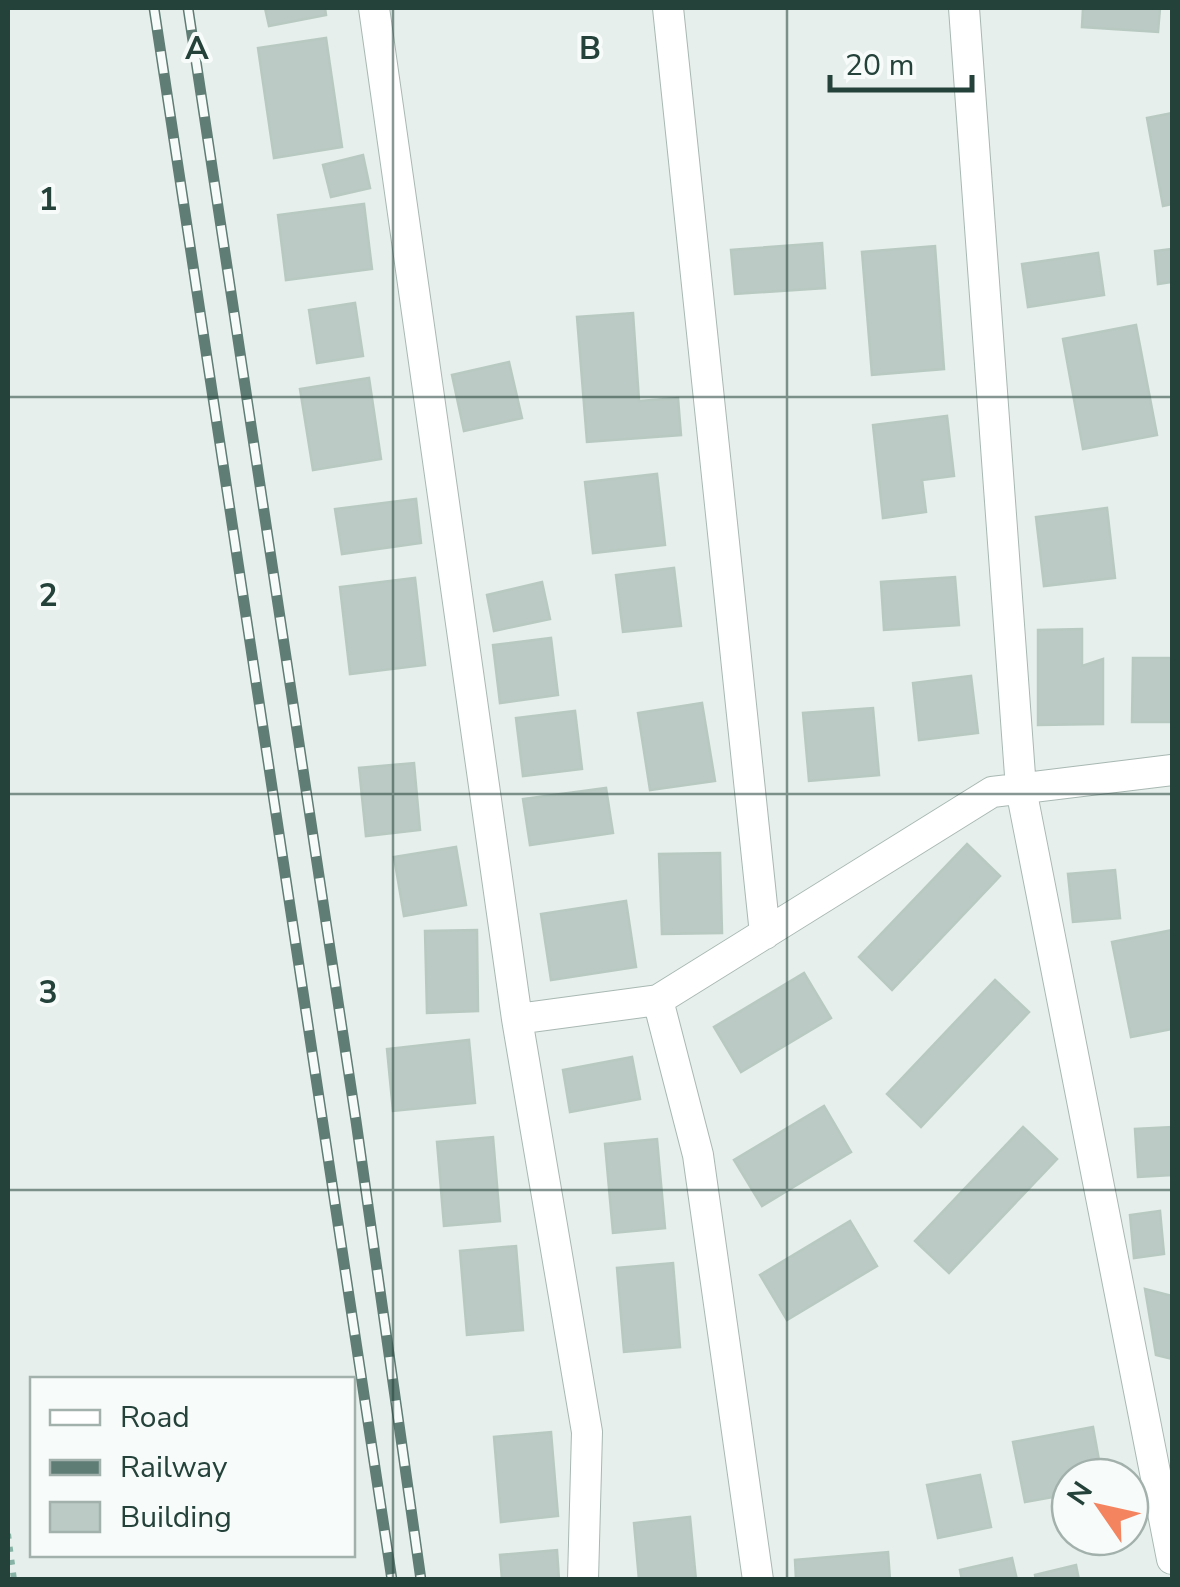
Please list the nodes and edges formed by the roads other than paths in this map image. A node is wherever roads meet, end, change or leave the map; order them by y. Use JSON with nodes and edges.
{"nodes":[{"id":1,"x":374,"y":8,"type":"edge"},
{"id":2,"x":668,"y":8,"type":"edge"},
{"id":3,"x":964,"y":8,"type":"edge"},
{"id":4,"x":1172,"y":770,"type":"edge"},
{"id":5,"x":1021,"y":789,"type":"junction"},
{"id":6,"x":765,"y":934,"type":"junction"},
{"id":7,"x":658,"y":1000,"type":"junction"},
{"id":8,"x":518,"y":1020,"type":"junction"},
{"id":9,"x":1172,"y":1559,"type":"edge"},
{"id":10,"x":583,"y":1580,"type":"edge"},
{"id":11,"x":758,"y":1580,"type":"edge"}],
"edges":[{"from":1,"to":8,"type":"street"},
{"from":2,"to":6,"type":"street"},
{"from":3,"to":5,"type":"street"},
{"from":4,"to":5,"type":"street"},
{"from":5,"to":6,"type":"street"},
{"from":5,"to":9,"type":"street"},
{"from":6,"to":7,"type":"street"},
{"from":7,"to":8,"type":"street"},
{"from":7,"to":11,"type":"street"},
{"from":8,"to":10,"type":"street"}]}
